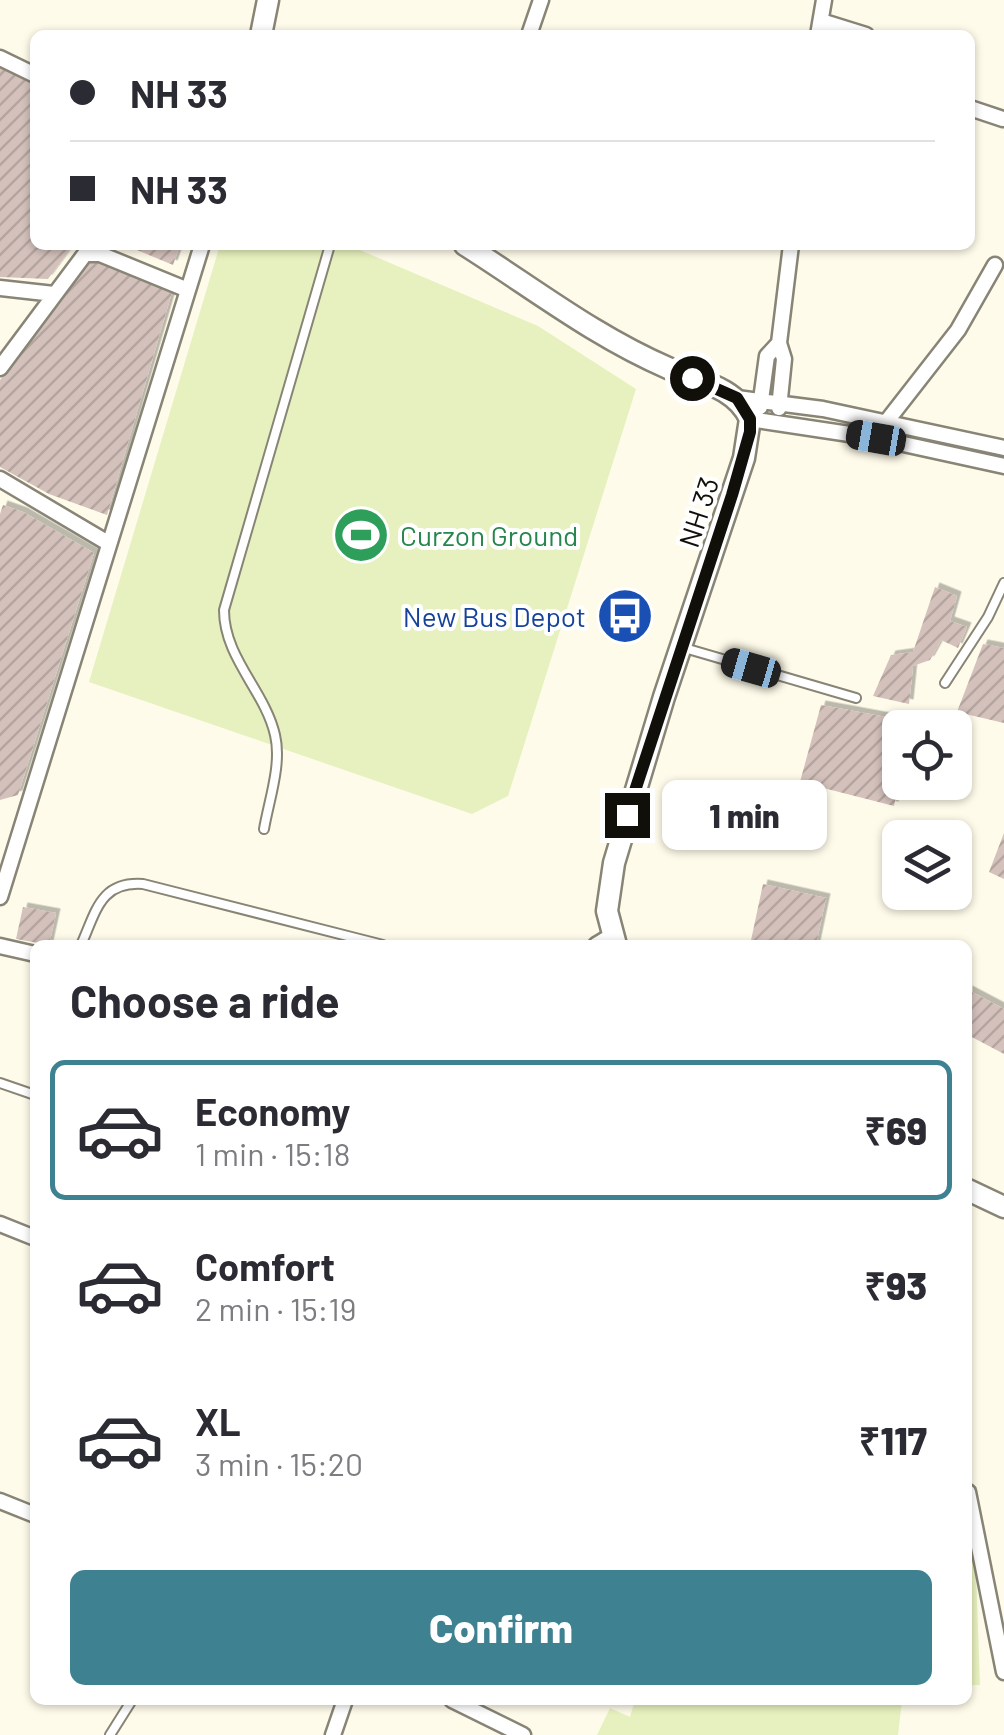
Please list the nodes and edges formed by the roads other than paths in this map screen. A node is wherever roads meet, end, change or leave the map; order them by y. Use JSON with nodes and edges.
{"nodes":[{"id":1,"x":268,"y":0,"type":"edge"},
{"id":2,"x":540,"y":0,"type":"edge"},
{"id":3,"x":824,"y":0,"type":"edge"},
{"id":4,"x":819,"y":28,"type":"edge"},
{"id":5,"x":262,"y":30,"type":"edge"},
{"id":6,"x":531,"y":30,"type":"edge"},
{"id":7,"x":0,"y":58,"type":"edge"},
{"id":8,"x":30,"y":73,"type":"edge"},
{"id":9,"x":975,"y":110,"type":"edge"},
{"id":10,"x":1004,"y":119,"type":"edge"},
{"id":11,"x":200,"y":250,"type":"edge"},
{"id":12,"x":329,"y":250,"type":"edge"},
{"id":13,"x":472,"y":250,"type":"edge"},
{"id":14,"x":789,"y":250,"type":"edge"},
{"id":15,"x":995,"y":265,"type":"dead end"},
{"id":16,"x":0,"y":288,"type":"edge"},
{"id":17,"x":188,"y":290,"type":"junction"},
{"id":18,"x":54,"y":294,"type":"junction"},
{"id":19,"x":779,"y":343,"type":"junction"},
{"id":20,"x":0,"y":368,"type":"edge"},
{"id":21,"x":737,"y":398,"type":"junction"},
{"id":22,"x":761,"y":400,"type":"junction"},
{"id":23,"x":780,"y":402,"type":"junction"},
{"id":24,"x":754,"y":420,"type":"junction"},
{"id":25,"x":887,"y":421,"type":"junction"},
{"id":26,"x":778,"y":423,"type":"junction"},
{"id":27,"x":1004,"y":448,"type":"edge"},
{"id":28,"x":1004,"y":466,"type":"edge"},
{"id":29,"x":0,"y":479,"type":"edge"},
{"id":30,"x":108,"y":543,"type":"junction"},
{"id":31,"x":1004,"y":583,"type":"edge"},
{"id":32,"x":681,"y":647,"type":"junction"},
{"id":33,"x":945,"y":683,"type":"dead end"},
{"id":34,"x":856,"y":698,"type":"dead end"},
{"id":35,"x":264,"y":829,"type":"dead end"},
{"id":36,"x":0,"y":898,"type":"edge"},
{"id":37,"x":83,"y":940,"type":"edge"},
{"id":38,"x":362,"y":940,"type":"edge"},
{"id":39,"x":608,"y":940,"type":"edge"},
{"id":40,"x":0,"y":946,"type":"edge"},
{"id":41,"x":30,"y":953,"type":"edge"},
{"id":42,"x":0,"y":1083,"type":"edge"},
{"id":43,"x":30,"y":1093,"type":"edge"},
{"id":44,"x":972,"y":1192,"type":"edge"},
{"id":45,"x":1004,"y":1207,"type":"edge"},
{"id":46,"x":0,"y":1224,"type":"edge"},
{"id":47,"x":30,"y":1236,"type":"edge"},
{"id":48,"x":0,"y":1501,"type":"edge"},
{"id":49,"x":972,"y":1508,"type":"edge"},
{"id":50,"x":30,"y":1514,"type":"edge"},
{"id":51,"x":999,"y":1615,"type":"edge"},
{"id":52,"x":1004,"y":1672,"type":"edge"},
{"id":53,"x":129,"y":1705,"type":"edge"},
{"id":54,"x":344,"y":1705,"type":"edge"},
{"id":55,"x":462,"y":1705,"type":"edge"},
{"id":56,"x":110,"y":1735,"type":"edge"},
{"id":57,"x":332,"y":1735,"type":"edge"},
{"id":58,"x":523,"y":1735,"type":"edge"}],
"edges":[{"from":1,"to":5,"type":"main road"},
{"from":2,"to":6,"type":"street"},
{"from":3,"to":4,"type":"street"},
{"from":7,"to":8,"type":"street"},
{"from":9,"to":10,"type":"street"},
{"from":11,"to":17,"type":"street"},
{"from":12,"to":35,"type":"lane"},
{"from":13,"to":21,"type":"main road"},
{"from":14,"to":19,"type":"street"},
{"from":15,"to":25,"type":"street"},
{"from":16,"to":18,"type":"street"},
{"from":17,"to":18,"type":"street"},
{"from":17,"to":30,"type":"street"},
{"from":18,"to":20,"type":"street"},
{"from":19,"to":22,"type":"street"},
{"from":19,"to":23,"type":"street"},
{"from":21,"to":22,"type":"street"},
{"from":21,"to":24,"type":"main road"},
{"from":22,"to":23,"type":"street"},
{"from":22,"to":24,"type":"street"},
{"from":23,"to":25,"type":"street"},
{"from":23,"to":26,"type":"street"},
{"from":24,"to":26,"type":"street"},
{"from":24,"to":32,"type":"main road","name":"NH 33"},
{"from":25,"to":27,"type":"street"},
{"from":26,"to":28,"type":"street"},
{"from":29,"to":30,"type":"street"},
{"from":30,"to":36,"type":"street"},
{"from":31,"to":33,"type":"lane"},
{"from":32,"to":34,"type":"lane"},
{"from":32,"to":39,"type":"main road","name":"NH 33"},
{"from":37,"to":38,"type":"lane"},
{"from":40,"to":41,"type":"street"},
{"from":42,"to":43,"type":"lane"},
{"from":44,"to":45,"type":"main road"},
{"from":46,"to":47,"type":"street"},
{"from":48,"to":50,"type":"street"},
{"from":49,"to":51,"type":"street"},
{"from":51,"to":52,"type":"street"},
{"from":53,"to":56,"type":"lane"},
{"from":54,"to":57,"type":"street"},
{"from":55,"to":58,"type":"street"}]}
